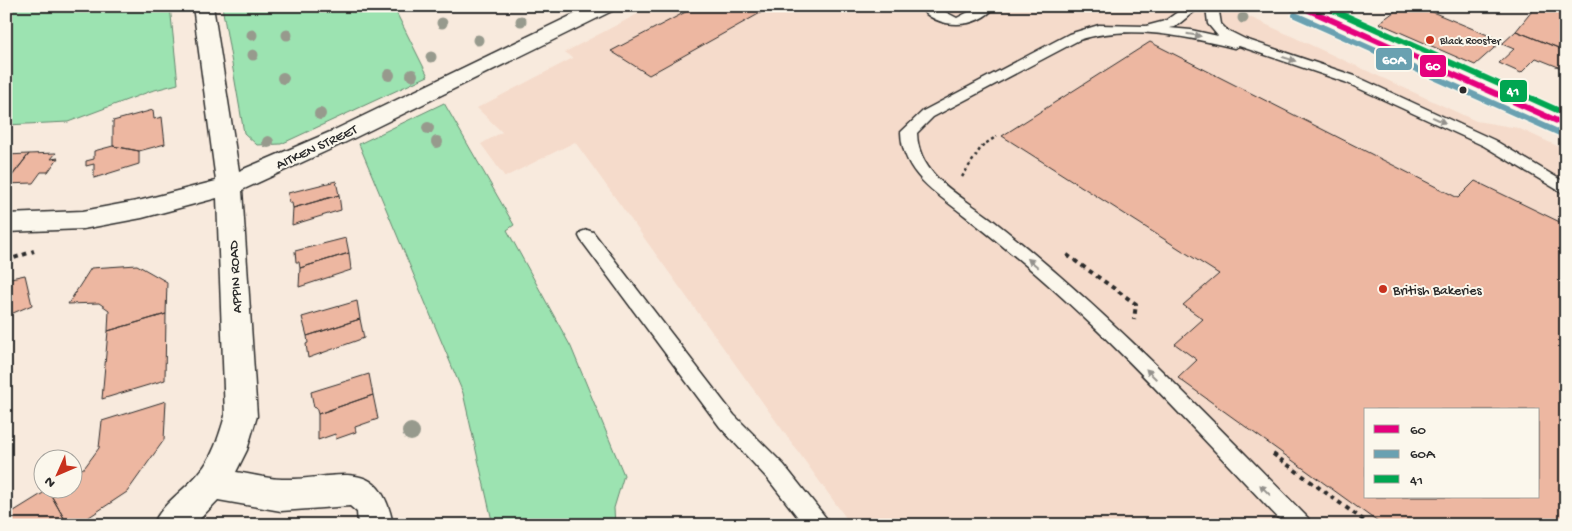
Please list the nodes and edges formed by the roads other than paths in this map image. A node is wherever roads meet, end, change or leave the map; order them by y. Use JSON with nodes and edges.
{"nodes":[{"id":1,"x":203,"y":6,"type":"edge"},
{"id":2,"x":607,"y":6,"type":"edge"},
{"id":3,"x":924,"y":6,"type":"edge"},
{"id":4,"x":990,"y":6,"type":"edge"},
{"id":5,"x":1195,"y":6,"type":"edge"},
{"id":6,"x":1212,"y":6,"type":"edge"},
{"id":7,"x":1299,"y":6,"type":"edge"},
{"id":8,"x":1146,"y":30,"type":"junction"},
{"id":9,"x":1260,"y":50,"type":"junction"},
{"id":10,"x":1566,"y":125,"type":"edge"},
{"id":11,"x":230,"y":186,"type":"junction"},
{"id":12,"x":1566,"y":190,"type":"edge"},
{"id":13,"x":6,"y":223,"type":"edge"},
{"id":14,"x":586,"y":236,"type":"dead end"},
{"id":15,"x":212,"y":484,"type":"junction"},
{"id":16,"x":170,"y":525,"type":"edge"},
{"id":17,"x":376,"y":525,"type":"edge"},
{"id":18,"x":818,"y":525,"type":"edge"},
{"id":19,"x":1300,"y":525,"type":"edge"}],
"edges":[{"from":1,"to":11,"type":"street","name":"APPIN ROAD"},
{"from":2,"to":11,"type":"street","name":"AITKEN STREET"},
{"from":3,"to":4,"type":"lane"},
{"from":5,"to":8,"type":"lane"},
{"from":6,"to":9,"type":"lane"},
{"from":7,"to":10,"type":"street"},
{"from":8,"to":9,"type":"lane","one_way":true},
{"from":19,"to":8,"type":"lane","one_way":true},
{"from":9,"to":12,"type":"lane","one_way":true},
{"from":11,"to":13,"type":"street","name":"AITKEN STREET"},
{"from":11,"to":15,"type":"street","name":"APPIN ROAD"},
{"from":14,"to":18,"type":"lane"},
{"from":15,"to":16,"type":"street","name":"APPIN ROAD"},
{"from":15,"to":17,"type":"street"}]}
